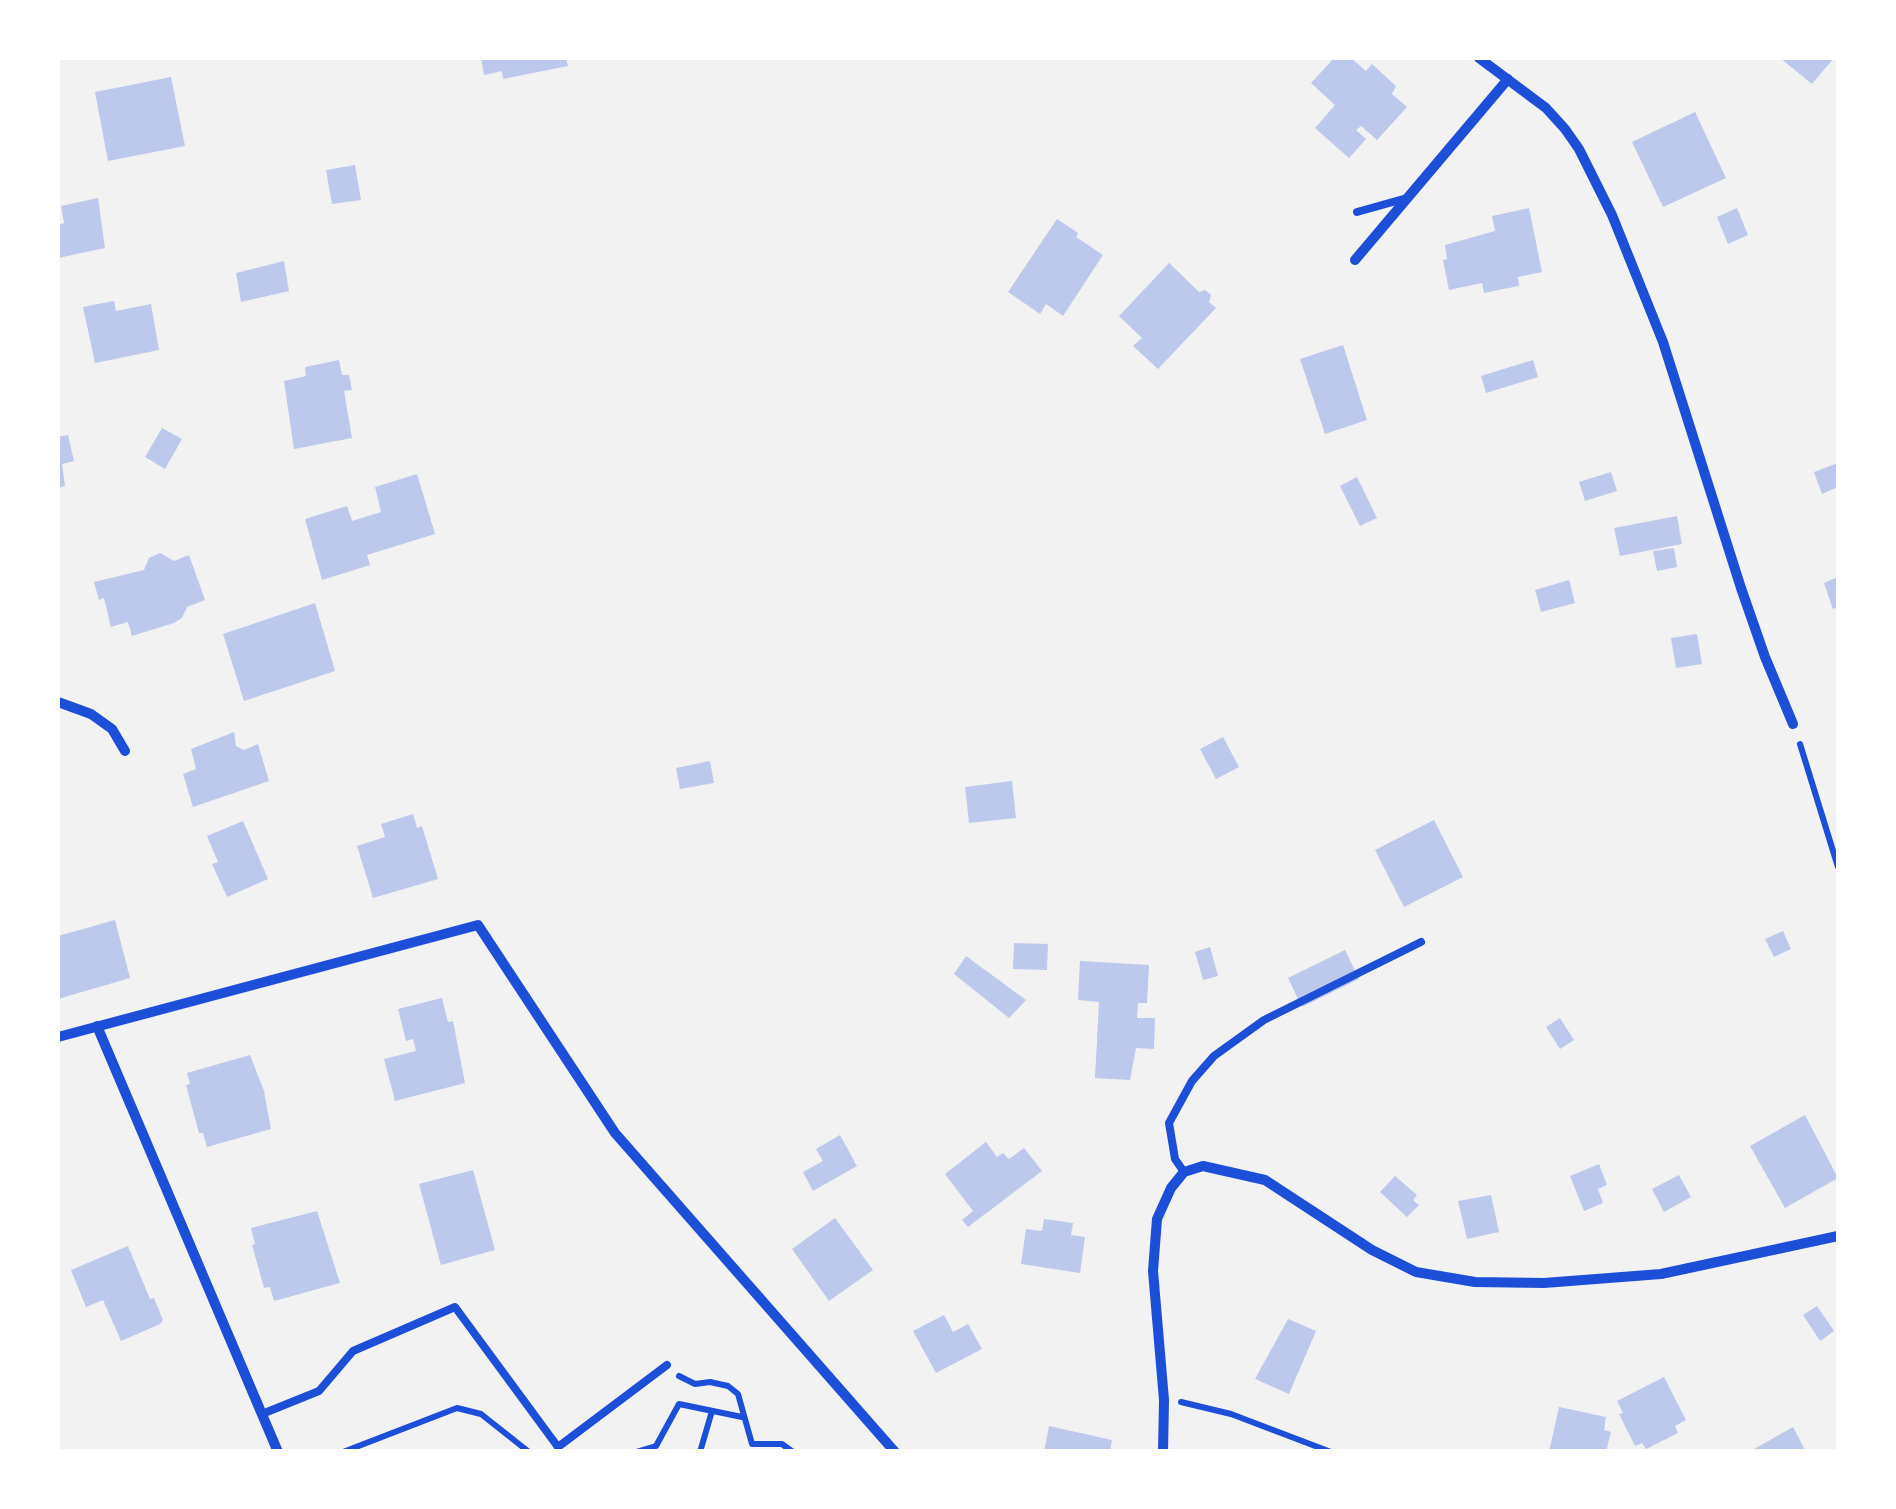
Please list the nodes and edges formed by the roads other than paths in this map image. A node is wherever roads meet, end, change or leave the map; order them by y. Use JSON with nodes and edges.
{"nodes":[{"id":1,"x":1479,"y":58,"type":"edge"},
{"id":2,"x":1508,"y":79,"type":"junction"},
{"id":3,"x":1412,"y":196,"type":"junction"},
{"id":4,"x":1357,"y":212,"type":"dead end"},
{"id":5,"x":1356,"y":260,"type":"dead end"},
{"id":6,"x":58,"y":702,"type":"edge"},
{"id":7,"x":1794,"y":724,"type":"road end"},
{"id":8,"x":126,"y":752,"type":"dead end"},
{"id":9,"x":1421,"y":942,"type":"dead end"},
{"id":10,"x":97,"y":1026,"type":"junction"},
{"id":11,"x":58,"y":1037,"type":"edge"},
{"id":12,"x":1184,"y":1172,"type":"junction"},
{"id":13,"x":1838,"y":1236,"type":"edge"},
{"id":14,"x":667,"y":1365,"type":"road end"},
{"id":15,"x":262,"y":1414,"type":"junction"},
{"id":16,"x":278,"y":1452,"type":"edge"},
{"id":17,"x":895,"y":1452,"type":"edge"},
{"id":18,"x":1162,"y":1452,"type":"edge"}],
"edges":[{"from":1,"to":2,"type":"street"},
{"from":2,"to":3,"type":"street"},
{"from":2,"to":7,"type":"street"},
{"from":3,"to":4,"type":"lane"},
{"from":3,"to":5,"type":"street"},
{"from":6,"to":8,"type":"street"},
{"from":9,"to":12,"type":"lane"},
{"from":10,"to":11,"type":"street"},
{"from":10,"to":15,"type":"street"},
{"from":10,"to":17,"type":"street"},
{"from":12,"to":13,"type":"street"},
{"from":12,"to":18,"type":"street"},
{"from":14,"to":15,"type":"lane"},
{"from":15,"to":16,"type":"street"}]}
